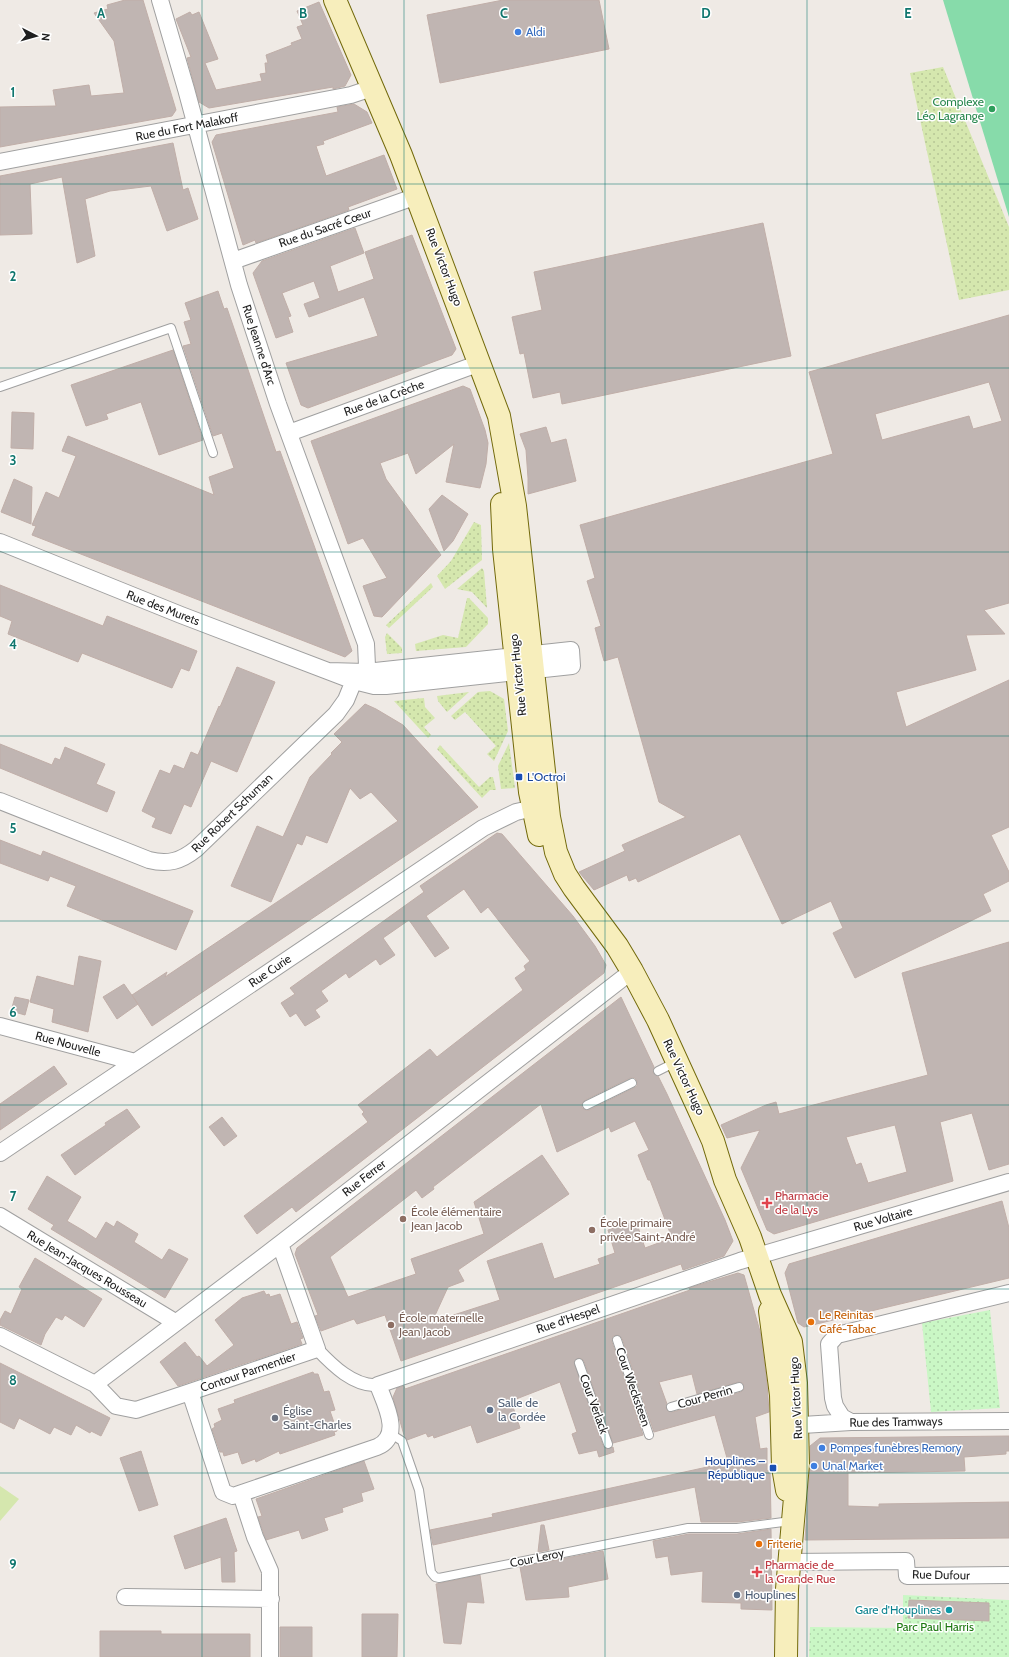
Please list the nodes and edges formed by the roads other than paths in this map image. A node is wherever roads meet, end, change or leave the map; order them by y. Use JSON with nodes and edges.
{"nodes":[{"id":1,"x":160,"y":0,"type":"edge"},
{"id":2,"x":335,"y":0,"type":"edge"},
{"id":3,"x":372,"y":88,"type":"junction"},
{"id":4,"x":196,"y":125,"type":"junction"},
{"id":5,"x":0,"y":162,"type":"edge"},
{"id":6,"x":417,"y":196,"type":"junction"},
{"id":7,"x":234,"y":261,"type":"junction"},
{"id":8,"x":480,"y":363,"type":"junction"},
{"id":9,"x":0,"y":387,"type":"edge"},
{"id":10,"x":289,"y":433,"type":"junction"},
{"id":11,"x":213,"y":453,"type":"dead end"},
{"id":12,"x":0,"y":542,"type":"edge"},
{"id":13,"x":525,"y":663,"type":"junction"},
{"id":14,"x":360,"y":678,"type":"junction"},
{"id":15,"x":0,"y":802,"type":"edge"},
{"id":16,"x":540,"y":806,"type":"junction"},
{"id":17,"x":632,"y":971,"type":"junction"},
{"id":18,"x":0,"y":1026,"type":"edge"},
{"id":19,"x":135,"y":1062,"type":"junction"},
{"id":20,"x":632,"y":1084,"type":"dead end"},
{"id":21,"x":587,"y":1105,"type":"dead end"},
{"id":22,"x":0,"y":1153,"type":"edge"},
{"id":23,"x":1009,"y":1182,"type":"edge"},
{"id":24,"x":0,"y":1216,"type":"edge"},
{"id":25,"x":280,"y":1244,"type":"junction"},
{"id":26,"x":758,"y":1256,"type":"junction"},
{"id":27,"x":1009,"y":1293,"type":"edge"},
{"id":28,"x":175,"y":1322,"type":"junction"},
{"id":29,"x":0,"y":1336,"type":"edge"},
{"id":30,"x":617,"y":1340,"type":"dead end"},
{"id":31,"x":317,"y":1349,"type":"junction"},
{"id":32,"x":579,"y":1363,"type":"dead end"},
{"id":33,"x":95,"y":1384,"type":"junction"},
{"id":34,"x":378,"y":1385,"type":"junction"},
{"id":35,"x":739,"y":1387,"type":"dead end"},
{"id":36,"x":190,"y":1392,"type":"junction"},
{"id":37,"x":671,"y":1407,"type":"dead end"},
{"id":38,"x":1009,"y":1421,"type":"edge"},
{"id":39,"x":851,"y":1422,"type":"junction"},
{"id":40,"x":790,"y":1426,"type":"junction"},
{"id":41,"x":390,"y":1434,"type":"junction"},
{"id":42,"x":649,"y":1435,"type":"dead end"},
{"id":43,"x":608,"y":1444,"type":"dead end"},
{"id":44,"x":240,"y":1494,"type":"junction"},
{"id":45,"x":792,"y":1521,"type":"junction"},
{"id":46,"x":789,"y":1562,"type":"junction"},
{"id":47,"x":1009,"y":1575,"type":"edge"},
{"id":48,"x":125,"y":1597,"type":"dead end"},
{"id":49,"x":271,"y":1599,"type":"junction"},
{"id":50,"x":270,"y":1657,"type":"edge"},
{"id":51,"x":786,"y":1657,"type":"edge"}],
"edges":[{"from":1,"to":4,"type":"street","name":"Rue Jeanne d'Arc"},
{"from":2,"to":3,"type":"main road","name":"Rue Victor Hugo"},
{"from":3,"to":4,"type":"street","name":"Rue du Fort Malakoff"},
{"from":3,"to":6,"type":"main road","name":"Rue Victor Hugo"},
{"from":4,"to":5,"type":"street","name":"Rue du Fort Malakoff"},
{"from":4,"to":7,"type":"street","name":"Rue Jeanne d'Arc"},
{"from":6,"to":7,"type":"street","name":"Rue du Sacré Cœur"},
{"from":6,"to":8,"type":"main road","name":"Rue Victor Hugo"},
{"from":7,"to":10,"type":"street","name":"Rue Jeanne d'Arc"},
{"from":8,"to":10,"type":"street","name":"Rue de la Crèche"},
{"from":8,"to":13,"type":"main road","name":"Rue Victor Hugo"},
{"from":9,"to":11,"type":"lane"},
{"from":10,"to":14,"type":"street","name":"Rue Jeanne d'Arc"},
{"from":12,"to":14,"type":"street","name":"Rue des Murets"},
{"from":13,"to":14,"type":"street","name":"Rue des Murets"},
{"from":13,"to":16,"type":"main road","name":"Rue Victor Hugo"},
{"from":14,"to":15,"type":"street","name":"Rue Robert Schuman"},
{"from":16,"to":17,"type":"main road","name":"Rue Victor Hugo"},
{"from":16,"to":19,"type":"street","name":"Rue Curie"},
{"from":17,"to":25,"type":"street","name":"Rue Ferrer"},
{"from":17,"to":26,"type":"main road","name":"Rue Victor Hugo"},
{"from":18,"to":19,"type":"street","name":"Rue Nouvelle"},
{"from":19,"to":22,"type":"street","name":"Rue Curie"},
{"from":20,"to":21,"type":"lane"},
{"from":23,"to":26,"type":"street","name":"Rue Voltaire"},
{"from":24,"to":28,"type":"street","name":"Rue Jean-Jacques Rousseau"},
{"from":25,"to":28,"type":"street","name":"Rue Ferrer"},
{"from":25,"to":31,"type":"street"},
{"from":26,"to":34,"type":"street","name":"Rue d'Hespel"},
{"from":26,"to":40,"type":"main road","name":"Rue Victor Hugo"},
{"from":27,"to":39,"type":"street"},
{"from":28,"to":33,"type":"street","name":"Rue Ferrer"},
{"from":29,"to":33,"type":"street"},
{"from":30,"to":42,"type":"lane","name":"Cour Wecksteen"},
{"from":31,"to":34,"type":"street"},
{"from":31,"to":36,"type":"street","name":"Contour Parmentier"},
{"from":32,"to":43,"type":"lane","name":"Cour Verlack"},
{"from":33,"to":36,"type":"street"},
{"from":34,"to":41,"type":"street"},
{"from":35,"to":37,"type":"lane","name":"Cour Perrin"},
{"from":36,"to":44,"type":"street","name":"Contour Parmentier"},
{"from":38,"to":39,"type":"street","name":"Rue des Tramways"},
{"from":39,"to":40,"type":"street","name":"Rue des Tramways"},
{"from":40,"to":45,"type":"main road","name":"Rue Victor Hugo"},
{"from":41,"to":44,"type":"street"},
{"from":41,"to":45,"type":"lane","name":"Cour Leroy"},
{"from":44,"to":49,"type":"street"},
{"from":45,"to":46,"type":"main road","name":"Rue Victor Hugo"},
{"from":46,"to":47,"type":"street","name":"Rue Dufour"},
{"from":46,"to":51,"type":"main road","name":"Rue Victor Hugo"},
{"from":48,"to":49,"type":"street"},
{"from":49,"to":50,"type":"street"}]}
